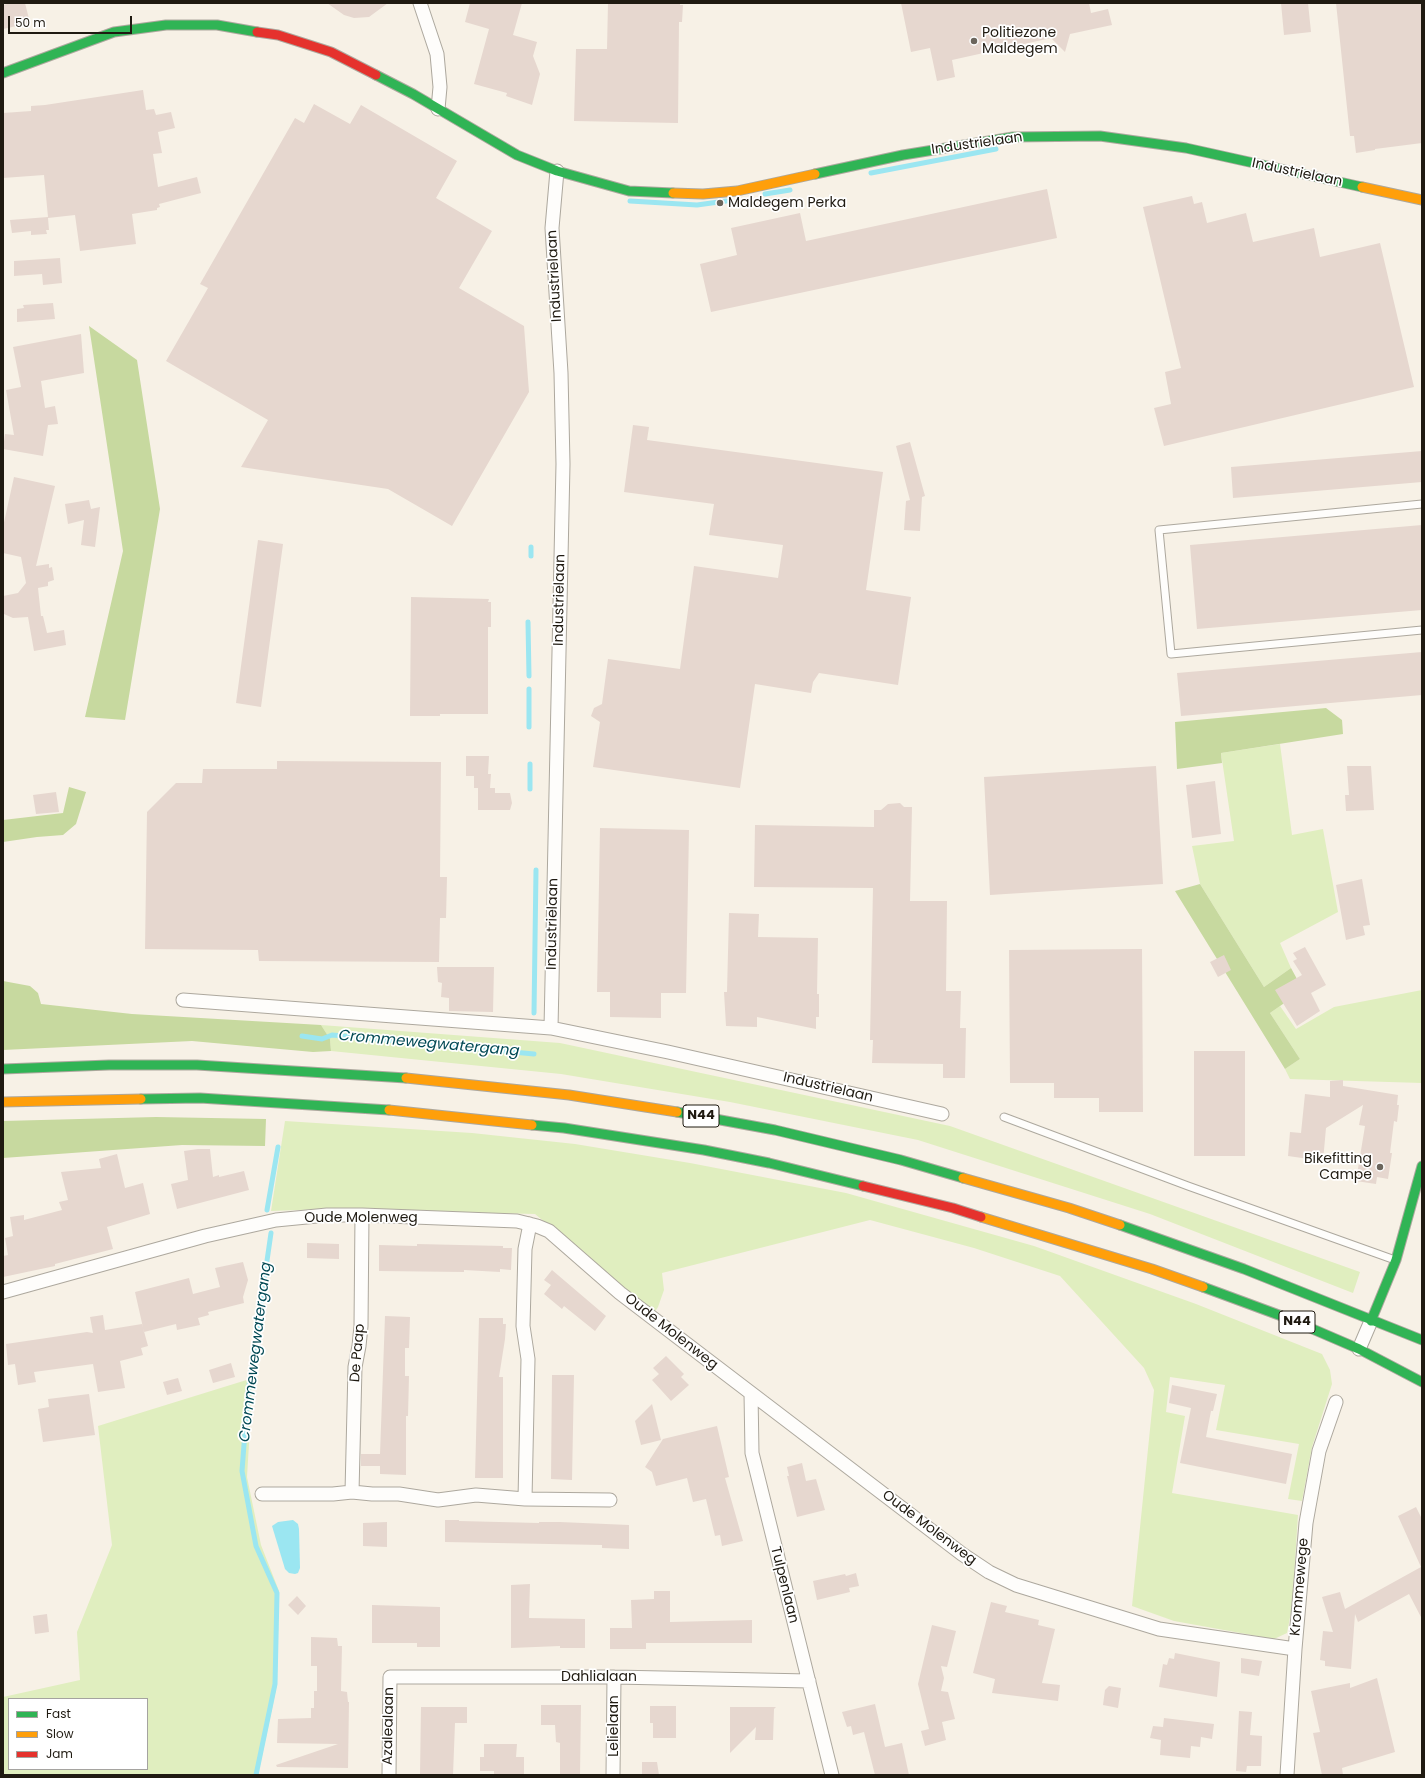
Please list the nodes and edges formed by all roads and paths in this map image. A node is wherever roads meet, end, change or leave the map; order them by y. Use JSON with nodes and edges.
{"nodes":[{"id":1,"x":420,"y":3,"type":"edge"},
{"id":2,"x":3,"y":73,"type":"edge"},
{"id":3,"x":438,"y":109,"type":"junction"},
{"id":4,"x":557,"y":171,"type":"junction"},
{"id":5,"x":1422,"y":200,"type":"edge"},
{"id":6,"x":1422,"y":504,"type":"edge"},
{"id":7,"x":1422,"y":630,"type":"edge"},
{"id":8,"x":183,"y":1000,"type":"dead end"},
{"id":9,"x":551,"y":1028,"type":"junction"},
{"id":10,"x":3,"y":1068,"type":"edge"},
{"id":11,"x":3,"y":1102,"type":"edge"},
{"id":12,"x":942,"y":1114,"type":"dead end"},
{"id":13,"x":1004,"y":1117,"type":"dead end"},
{"id":14,"x":1422,"y":1166,"type":"edge"},
{"id":15,"x":362,"y":1215,"type":"junction"},
{"id":16,"x":530,"y":1224,"type":"junction"},
{"id":17,"x":1396,"y":1260,"type":"junction"},
{"id":18,"x":3,"y":1292,"type":"edge"},
{"id":19,"x":1371,"y":1321,"type":"junction"},
{"id":20,"x":1422,"y":1340,"type":"edge"},
{"id":21,"x":1359,"y":1349,"type":"junction"},
{"id":22,"x":1422,"y":1382,"type":"edge"},
{"id":23,"x":751,"y":1393,"type":"junction"},
{"id":24,"x":1336,"y":1402,"type":"dead end"},
{"id":25,"x":352,"y":1492,"type":"junction"},
{"id":26,"x":262,"y":1494,"type":"dead end"},
{"id":27,"x":525,"y":1499,"type":"junction"},
{"id":28,"x":610,"y":1500,"type":"dead end"},
{"id":29,"x":1295,"y":1649,"type":"junction"},
{"id":30,"x":390,"y":1676,"type":"joint"},
{"id":31,"x":614,"y":1677,"type":"junction"},
{"id":32,"x":809,"y":1681,"type":"junction"},
{"id":33,"x":389,"y":1775,"type":"edge"},
{"id":34,"x":613,"y":1775,"type":"edge"},
{"id":35,"x":832,"y":1775,"type":"edge"},
{"id":36,"x":1287,"y":1775,"type":"edge"}],
"edges":[{"from":1,"to":3,"type":"street"},
{"from":2,"to":3,"type":"main road","name":"Industrielaan"},
{"from":3,"to":4,"type":"main road","name":"Industrielaan"},
{"from":4,"to":5,"type":"main road","name":"Industrielaan"},
{"from":4,"to":9,"type":"street","name":"Industrielaan"},
{"from":6,"to":7,"type":"lane"},
{"from":8,"to":9,"type":"street","name":"Industrielaan"},
{"from":9,"to":12,"type":"street","name":"Industrielaan"},
{"from":10,"to":19,"type":"main road","number":"N44"},
{"from":11,"to":21,"type":"main road","number":"N44"},
{"from":13,"to":17,"type":"lane"},
{"from":14,"to":17,"type":"main road"},
{"from":15,"to":16,"type":"street","name":"Oude Molenweg"},
{"from":15,"to":18,"type":"street","name":"Oude Molenweg"},
{"from":15,"to":25,"type":"street","name":"De Paap"},
{"from":16,"to":23,"type":"street","name":"Oude Molenweg"},
{"from":16,"to":27,"type":"street"},
{"from":17,"to":19,"type":"main road"},
{"from":19,"to":20,"type":"main road","number":"N44"},
{"from":19,"to":21,"type":"street"},
{"from":21,"to":22,"type":"main road","number":"N44"},
{"from":23,"to":29,"type":"street","name":"Oude Molenweg"},
{"from":23,"to":32,"type":"street","name":"Tulpenlaan"},
{"from":24,"to":29,"type":"street","name":"Krommewege"},
{"from":25,"to":26,"type":"street"},
{"from":25,"to":27,"type":"street"},
{"from":27,"to":28,"type":"street"},
{"from":29,"to":36,"type":"street","name":"Krommewege"},
{"from":30,"to":31,"type":"street","name":"Dahlialaan"},
{"from":30,"to":33,"type":"street","name":"Azalealaan"},
{"from":31,"to":32,"type":"street","name":"Dahlialaan"},
{"from":31,"to":34,"type":"street","name":"Lelielaan"},
{"from":32,"to":35,"type":"street","name":"Tulpenlaan"}]}
